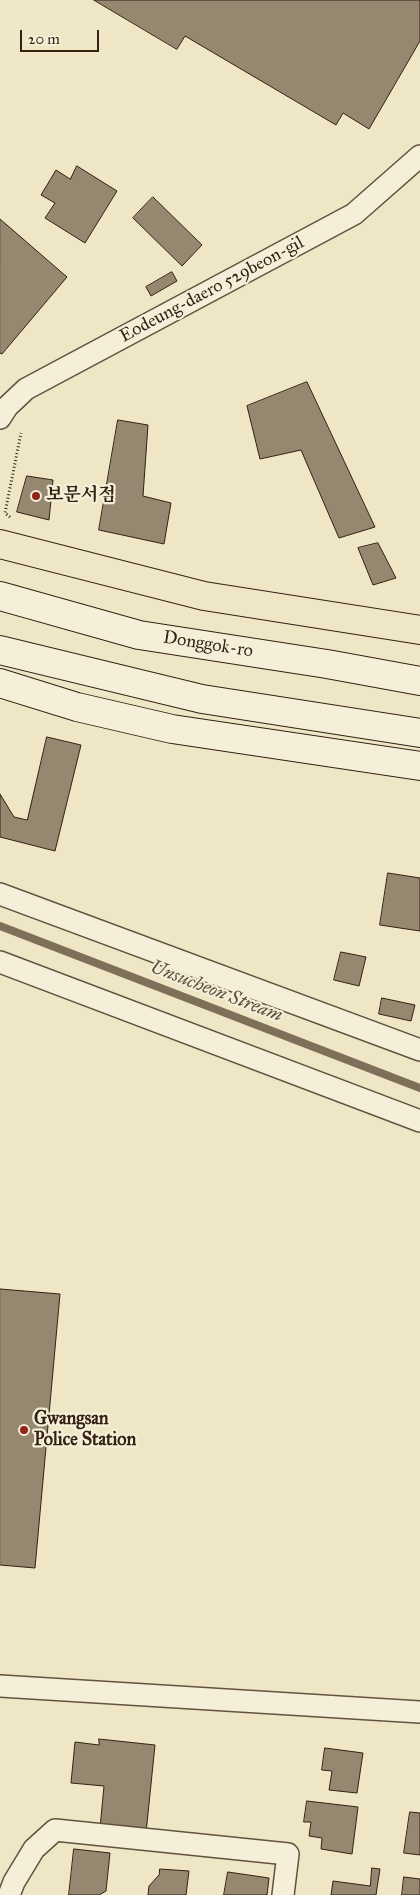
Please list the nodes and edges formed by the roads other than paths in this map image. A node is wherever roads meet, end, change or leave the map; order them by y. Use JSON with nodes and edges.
{"nodes":[{"id":1,"x":420,"y":156,"type":"edge"},
{"id":2,"x":0,"y":418,"type":"edge"},
{"id":3,"x":0,"y":544,"type":"edge"},
{"id":4,"x":0,"y":596,"type":"edge"},
{"id":5,"x":420,"y":630,"type":"edge"},
{"id":6,"x":0,"y":650,"type":"edge"},
{"id":7,"x":420,"y":681,"type":"edge"},
{"id":8,"x":0,"y":683,"type":"edge"},
{"id":9,"x":420,"y":733,"type":"edge"},
{"id":10,"x":420,"y":766,"type":"edge"},
{"id":11,"x":0,"y":894,"type":"edge"},
{"id":12,"x":0,"y":962,"type":"edge"},
{"id":13,"x":420,"y":1050,"type":"edge"},
{"id":14,"x":420,"y":1121,"type":"edge"},
{"id":15,"x":0,"y":1686,"type":"edge"},
{"id":16,"x":420,"y":1712,"type":"edge"},
{"id":17,"x":9,"y":1895,"type":"edge"},
{"id":18,"x":283,"y":1895,"type":"edge"}],
"edges":[{"from":1,"to":2,"type":"street","name":"Eodeung-daero 529beon-gil"},
{"from":3,"to":5,"type":"main road"},
{"from":4,"to":7,"type":"main road","name":"Donggok-ro"},
{"from":6,"to":9,"type":"main road"},
{"from":8,"to":10,"type":"main road"},
{"from":11,"to":13,"type":"street"},
{"from":12,"to":14,"type":"street"},
{"from":15,"to":16,"type":"street"},
{"from":17,"to":18,"type":"street"}]}
